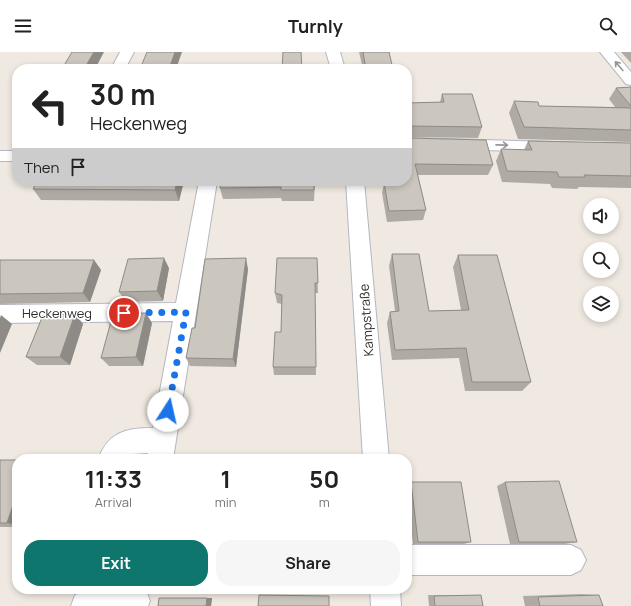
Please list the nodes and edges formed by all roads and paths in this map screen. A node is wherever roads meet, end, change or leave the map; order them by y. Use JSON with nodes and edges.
{"nodes":[{"id":1,"x":127,"y":52,"type":"edge"},
{"id":2,"x":333,"y":52,"type":"edge"},
{"id":3,"x":607,"y":52,"type":"edge"},
{"id":4,"x":121,"y":64,"type":"edge"},
{"id":5,"x":337,"y":64,"type":"edge"},
{"id":6,"x":631,"y":81,"type":"edge"},
{"id":7,"x":412,"y":143,"type":"edge"},
{"id":8,"x":569,"y":147,"type":"edge"},
{"id":9,"x":0,"y":156,"type":"edge"},
{"id":10,"x":12,"y":156,"type":"edge"},
{"id":11,"x":207,"y":186,"type":"edge"},
{"id":12,"x":355,"y":186,"type":"edge"},
{"id":13,"x":186,"y":312,"type":"junction"},
{"id":14,"x":0,"y":314,"type":"edge"},
{"id":15,"x":162,"y":449,"type":"edge"},
{"id":16,"x":113,"y":454,"type":"edge"},
{"id":17,"x":376,"y":454,"type":"edge"},
{"id":18,"x":412,"y":560,"type":"edge"},
{"id":19,"x":571,"y":560,"type":"dead end"},
{"id":20,"x":385,"y":594,"type":"edge"},
{"id":21,"x":135,"y":599,"type":"edge"},
{"id":22,"x":86,"y":606,"type":"edge"},
{"id":23,"x":386,"y":606,"type":"edge"}],
"edges":[{"from":1,"to":4,"type":"street"},
{"from":2,"to":5,"type":"street"},
{"from":6,"to":3,"type":"street","one_way":true},
{"from":7,"to":8,"type":"street","one_way":true},
{"from":9,"to":10,"type":"street"},
{"from":11,"to":13,"type":"street"},
{"from":12,"to":17,"type":"street","name":"Kampstraße"},
{"from":13,"to":14,"type":"street","name":"Heckenweg"},
{"from":13,"to":15,"type":"street"},
{"from":15,"to":16,"type":"street"},
{"from":18,"to":19,"type":"street"},
{"from":20,"to":23,"type":"street"},
{"from":21,"to":22,"type":"street"}]}
